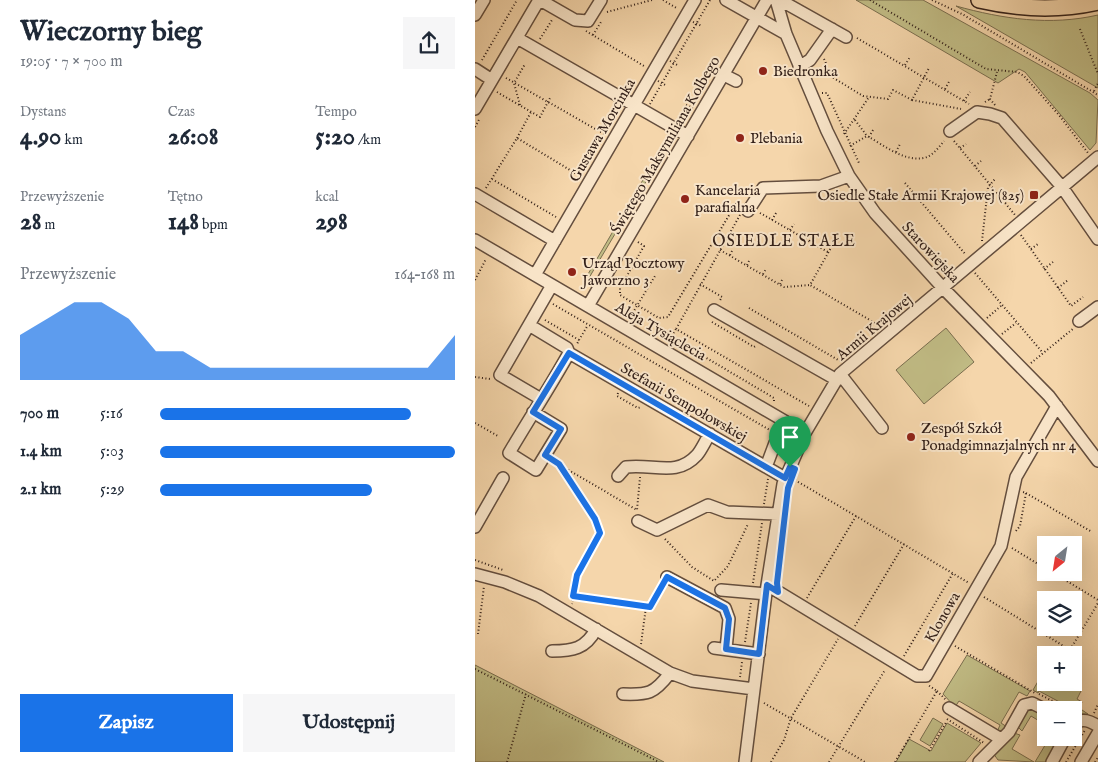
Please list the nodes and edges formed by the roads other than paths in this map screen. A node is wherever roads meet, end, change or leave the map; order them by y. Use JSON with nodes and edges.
{"nodes":[{"id":1,"x":484,"y":0,"type":"edge"},
{"id":2,"x":540,"y":0,"type":"edge"},
{"id":3,"x":601,"y":0,"type":"edge"},
{"id":4,"x":695,"y":0,"type":"edge"},
{"id":5,"x":726,"y":0,"type":"edge"},
{"id":6,"x":979,"y":0,"type":"edge"},
{"id":7,"x":774,"y":2,"type":"edge"},
{"id":8,"x":1098,"y":2,"type":"edge"},
{"id":9,"x":475,"y":15,"type":"edge"},
{"id":10,"x":757,"y":18,"type":"junction"},
{"id":11,"x":832,"y":29,"type":"junction"},
{"id":12,"x":786,"y":34,"type":"junction"},
{"id":13,"x":517,"y":38,"type":"junction"},
{"id":14,"x":852,"y":38,"type":"road end"},
{"id":15,"x":799,"y":66,"type":"junction"},
{"id":16,"x":475,"y":70,"type":"edge"},
{"id":17,"x":724,"y":75,"type":"junction"},
{"id":18,"x":495,"y":81,"type":"junction"},
{"id":19,"x":736,"y":82,"type":"dead end"},
{"id":20,"x":634,"y":106,"type":"junction"},
{"id":21,"x":479,"y":112,"type":"edge"},
{"id":22,"x":950,"y":130,"type":"dead end"},
{"id":23,"x":688,"y":136,"type":"junction"},
{"id":24,"x":1093,"y":156,"type":"edge"},
{"id":25,"x":849,"y":176,"type":"junction"},
{"id":26,"x":1062,"y":187,"type":"junction"},
{"id":27,"x":479,"y":193,"type":"edge"},
{"id":28,"x":748,"y":212,"type":"road end"},
{"id":29,"x":1098,"y":239,"type":"edge"},
{"id":30,"x":475,"y":240,"type":"edge"},
{"id":31,"x":555,"y":241,"type":"junction"},
{"id":32,"x":535,"y":275,"type":"junction"},
{"id":33,"x":552,"y":285,"type":"junction"},
{"id":34,"x":943,"y":288,"type":"junction"},
{"id":35,"x":588,"y":306,"type":"junction"},
{"id":36,"x":1098,"y":306,"type":"edge"},
{"id":37,"x":714,"y":310,"type":"dead end"},
{"id":38,"x":1078,"y":324,"type":"road end"},
{"id":39,"x":529,"y":325,"type":"junction"},
{"id":40,"x":571,"y":351,"type":"junction"},
{"id":41,"x":841,"y":373,"type":"junction"},
{"id":42,"x":541,"y":399,"type":"junction"},
{"id":43,"x":1057,"y":406,"type":"junction"},
{"id":44,"x":533,"y":412,"type":"junction"},
{"id":45,"x":882,"y":428,"type":"dead end"},
{"id":46,"x":805,"y":433,"type":"junction"},
{"id":47,"x":710,"y":434,"type":"junction"},
{"id":48,"x":775,"y":443,"type":"road end"},
{"id":49,"x":1098,"y":461,"type":"edge"},
{"id":50,"x":765,"y":466,"type":"junction"},
{"id":51,"x":618,"y":476,"type":"dead end"},
{"id":52,"x":503,"y":478,"type":"dead end"},
{"id":53,"x":785,"y":478,"type":"junction"},
{"id":54,"x":778,"y":514,"type":"junction"},
{"id":55,"x":638,"y":521,"type":"dead end"},
{"id":56,"x":475,"y":527,"type":"edge"},
{"id":57,"x":480,"y":577,"type":"edge"},
{"id":58,"x":667,"y":577,"type":"road end"},
{"id":59,"x":766,"y":589,"type":"junction"},
{"id":60,"x":721,"y":590,"type":"dead end"},
{"id":61,"x":596,"y":629,"type":"junction"},
{"id":62,"x":552,"y":651,"type":"dead end"},
{"id":63,"x":759,"y":654,"type":"junction"},
{"id":64,"x":670,"y":674,"type":"junction"},
{"id":65,"x":755,"y":689,"type":"junction"},
{"id":66,"x":623,"y":694,"type":"dead end"},
{"id":67,"x":1037,"y":707,"type":"edge"},
{"id":68,"x":949,"y":708,"type":"dead end"},
{"id":69,"x":1098,"y":732,"type":"edge"},
{"id":70,"x":1001,"y":739,"type":"junction"},
{"id":71,"x":1060,"y":746,"type":"edge"},
{"id":72,"x":745,"y":762,"type":"edge"},
{"id":73,"x":979,"y":762,"type":"edge"},
{"id":74,"x":1051,"y":762,"type":"edge"},
{"id":75,"x":1081,"y":762,"type":"edge"}],
"edges":[{"from":1,"to":9,"type":"street"},
{"from":2,"to":3,"type":"street"},
{"from":2,"to":13,"type":"street"},
{"from":4,"to":20,"type":"street","name":"Gustawa Morcinka"},
{"from":5,"to":10,"type":"street"},
{"from":6,"to":8,"type":"main road"},
{"from":7,"to":10,"type":"street","name":"Świętego Maksymiliana Kolbego"},
{"from":7,"to":11,"type":"street"},
{"from":7,"to":12,"type":"street","name":"Starowiejska"},
{"from":10,"to":12,"type":"street"},
{"from":10,"to":17,"type":"street","name":"Świętego Maksymiliana Kolbego"},
{"from":11,"to":14,"type":"street"},
{"from":11,"to":15,"type":"street"},
{"from":12,"to":15,"type":"street","name":"Starowiejska"},
{"from":13,"to":18,"type":"street"},
{"from":13,"to":20,"type":"street"},
{"from":15,"to":25,"type":"street","name":"Starowiejska"},
{"from":16,"to":18,"type":"street"},
{"from":17,"to":19,"type":"street"},
{"from":17,"to":23,"type":"street","name":"Świętego Maksymiliana Kolbego"},
{"from":18,"to":21,"type":"street"},
{"from":20,"to":23,"type":"street"},
{"from":20,"to":31,"type":"street","name":"Gustawa Morcinka"},
{"from":22,"to":26,"type":"street"},
{"from":23,"to":35,"type":"street","name":"Świętego Maksymiliana Kolbego"},
{"from":24,"to":26,"type":"street","name":"Armii Krajowej"},
{"from":25,"to":28,"type":"street"},
{"from":25,"to":34,"type":"street","name":"Starowiejska"},
{"from":26,"to":29,"type":"street"},
{"from":26,"to":34,"type":"street","name":"Armii Krajowej"},
{"from":27,"to":31,"type":"street"},
{"from":30,"to":32,"type":"street","name":"Aleja Tysiąclecia"},
{"from":31,"to":32,"type":"street","name":"Gustawa Morcinka"},
{"from":32,"to":33,"type":"street","name":"Aleja Tysiąclecia"},
{"from":33,"to":35,"type":"street","name":"Aleja Tysiąclecia"},
{"from":33,"to":39,"type":"street"},
{"from":34,"to":41,"type":"street","name":"Armii Krajowej"},
{"from":34,"to":43,"type":"street","name":"Starowiejska"},
{"from":35,"to":46,"type":"street","name":"Aleja Tysiąclecia"},
{"from":36,"to":38,"type":"street"},
{"from":37,"to":41,"type":"street"},
{"from":39,"to":40,"type":"street","name":"Stefanii Sempołowskiej"},
{"from":39,"to":42,"type":"street"},
{"from":40,"to":42,"type":"street"},
{"from":40,"to":47,"type":"street","name":"Stefanii Sempołowskiej"},
{"from":41,"to":45,"type":"street"},
{"from":41,"to":46,"type":"street","name":"Armii Krajowej"},
{"from":42,"to":44,"type":"street"},
{"from":43,"to":49,"type":"street","name":"Starowiejska"},
{"from":43,"to":59,"type":"street","name":"Klonowa"},
{"from":44,"to":44,"type":"street"},
{"from":46,"to":53,"type":"street","name":"Armii Krajowej"},
{"from":47,"to":50,"type":"street","name":"Stefanii Sempołowskiej"},
{"from":47,"to":51,"type":"street"},
{"from":48,"to":50,"type":"street"},
{"from":50,"to":53,"type":"street","name":"Stefanii Sempołowskiej"},
{"from":52,"to":56,"type":"street"},
{"from":53,"to":54,"type":"street","name":"Armii Krajowej"},
{"from":54,"to":55,"type":"street"},
{"from":54,"to":59,"type":"street","name":"Armii Krajowej"},
{"from":57,"to":61,"type":"street"},
{"from":58,"to":63,"type":"street"},
{"from":59,"to":60,"type":"street"},
{"from":59,"to":63,"type":"street","name":"Armii Krajowej"},
{"from":61,"to":62,"type":"street"},
{"from":61,"to":64,"type":"street"},
{"from":63,"to":65,"type":"street","name":"Armii Krajowej"},
{"from":64,"to":65,"type":"street"},
{"from":64,"to":66,"type":"street"},
{"from":65,"to":72,"type":"street","name":"Armii Krajowej"},
{"from":67,"to":70,"type":"street"},
{"from":68,"to":70,"type":"street"},
{"from":69,"to":75,"type":"street"},
{"from":70,"to":73,"type":"street"},
{"from":71,"to":74,"type":"street"}]}
